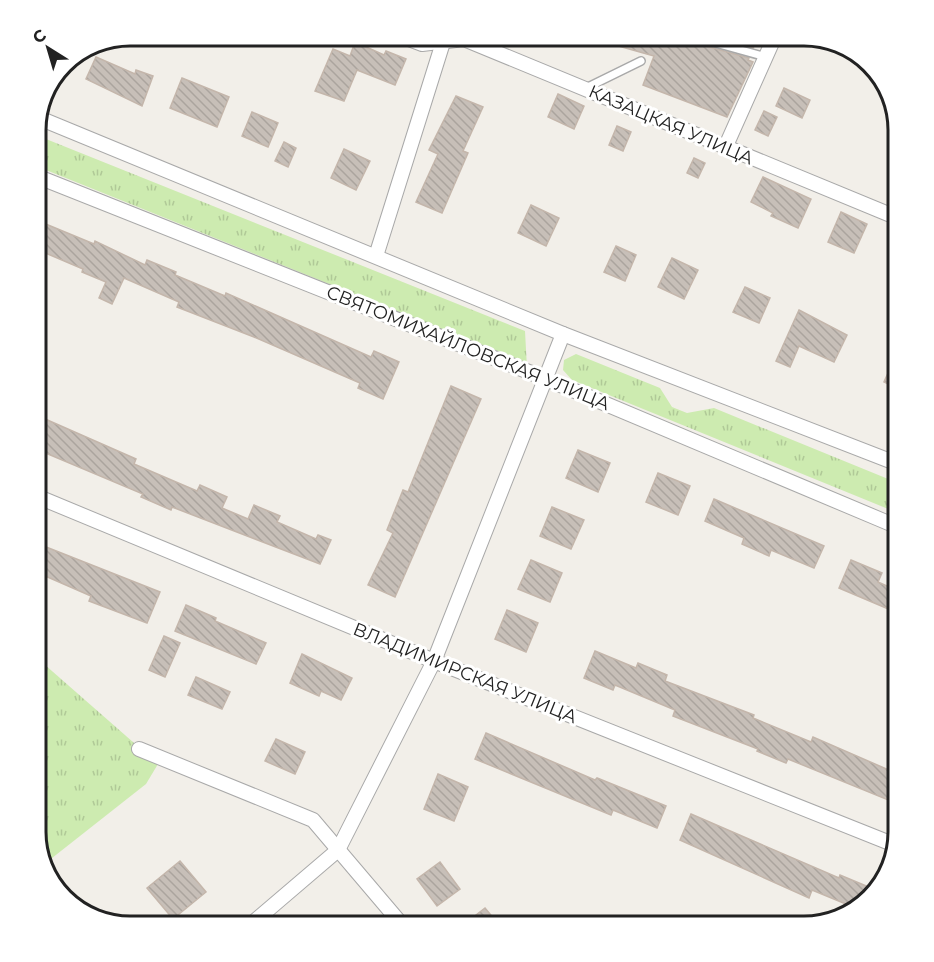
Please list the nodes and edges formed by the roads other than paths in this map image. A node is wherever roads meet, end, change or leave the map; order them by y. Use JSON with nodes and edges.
{"nodes":[{"id":1,"x":442,"y":47,"type":"edge"},
{"id":2,"x":483,"y":47,"type":"edge"},
{"id":3,"x":730,"y":47,"type":"edge"},
{"id":4,"x":771,"y":47,"type":"edge"},
{"id":5,"x":766,"y":57,"type":"junction"},
{"id":6,"x":641,"y":61,"type":"dead end"},
{"id":7,"x":584,"y":89,"type":"junction"},
{"id":8,"x":47,"y":121,"type":"edge"},
{"id":9,"x":724,"y":148,"type":"junction"},
{"id":10,"x":47,"y":180,"type":"edge"},
{"id":11,"x":887,"y":214,"type":"edge"},
{"id":12,"x":376,"y":256,"type":"junction"},
{"id":13,"x":563,"y":334,"type":"junction"},
{"id":14,"x":544,"y":378,"type":"junction"},
{"id":15,"x":887,"y":460,"type":"edge"},
{"id":16,"x":46,"y":500,"type":"edge"},
{"id":17,"x":887,"y":522,"type":"edge"},
{"id":18,"x":434,"y":661,"type":"junction"},
{"id":19,"x":139,"y":748,"type":"dead end"},
{"id":20,"x":886,"y":842,"type":"edge"},
{"id":21,"x":338,"y":850,"type":"junction"},
{"id":22,"x":262,"y":915,"type":"edge"},
{"id":23,"x":394,"y":915,"type":"edge"}],
"edges":[{"from":1,"to":12,"type":"street"},
{"from":2,"to":7,"type":"street","name":"КАЗАЦКАЯ УЛИЦА"},
{"from":3,"to":5,"type":"lane"},
{"from":4,"to":5,"type":"street"},
{"from":5,"to":9,"type":"street"},
{"from":6,"to":7,"type":"lane"},
{"from":7,"to":9,"type":"street","name":"КАЗАЦКАЯ УЛИЦА"},
{"from":8,"to":12,"type":"street"},
{"from":9,"to":11,"type":"street","name":"КАЗАЦКАЯ УЛИЦА"},
{"from":10,"to":14,"type":"street","name":"СВЯТОМИХАЙЛОВСКАЯ УЛИЦА"},
{"from":12,"to":13,"type":"street"},
{"from":13,"to":14,"type":"street"},
{"from":13,"to":15,"type":"street"},
{"from":14,"to":17,"type":"street","name":"СВЯТОМИХАЙЛОВСКАЯ УЛИЦА"},
{"from":14,"to":18,"type":"street"},
{"from":16,"to":18,"type":"street","name":"ВЛАДИМИРСКАЯ УЛИЦА"},
{"from":18,"to":20,"type":"street","name":"ВЛАДИМИРСКАЯ УЛИЦА"},
{"from":18,"to":21,"type":"street"},
{"from":19,"to":21,"type":"street"},
{"from":21,"to":22,"type":"street"},
{"from":21,"to":23,"type":"street"}]}
